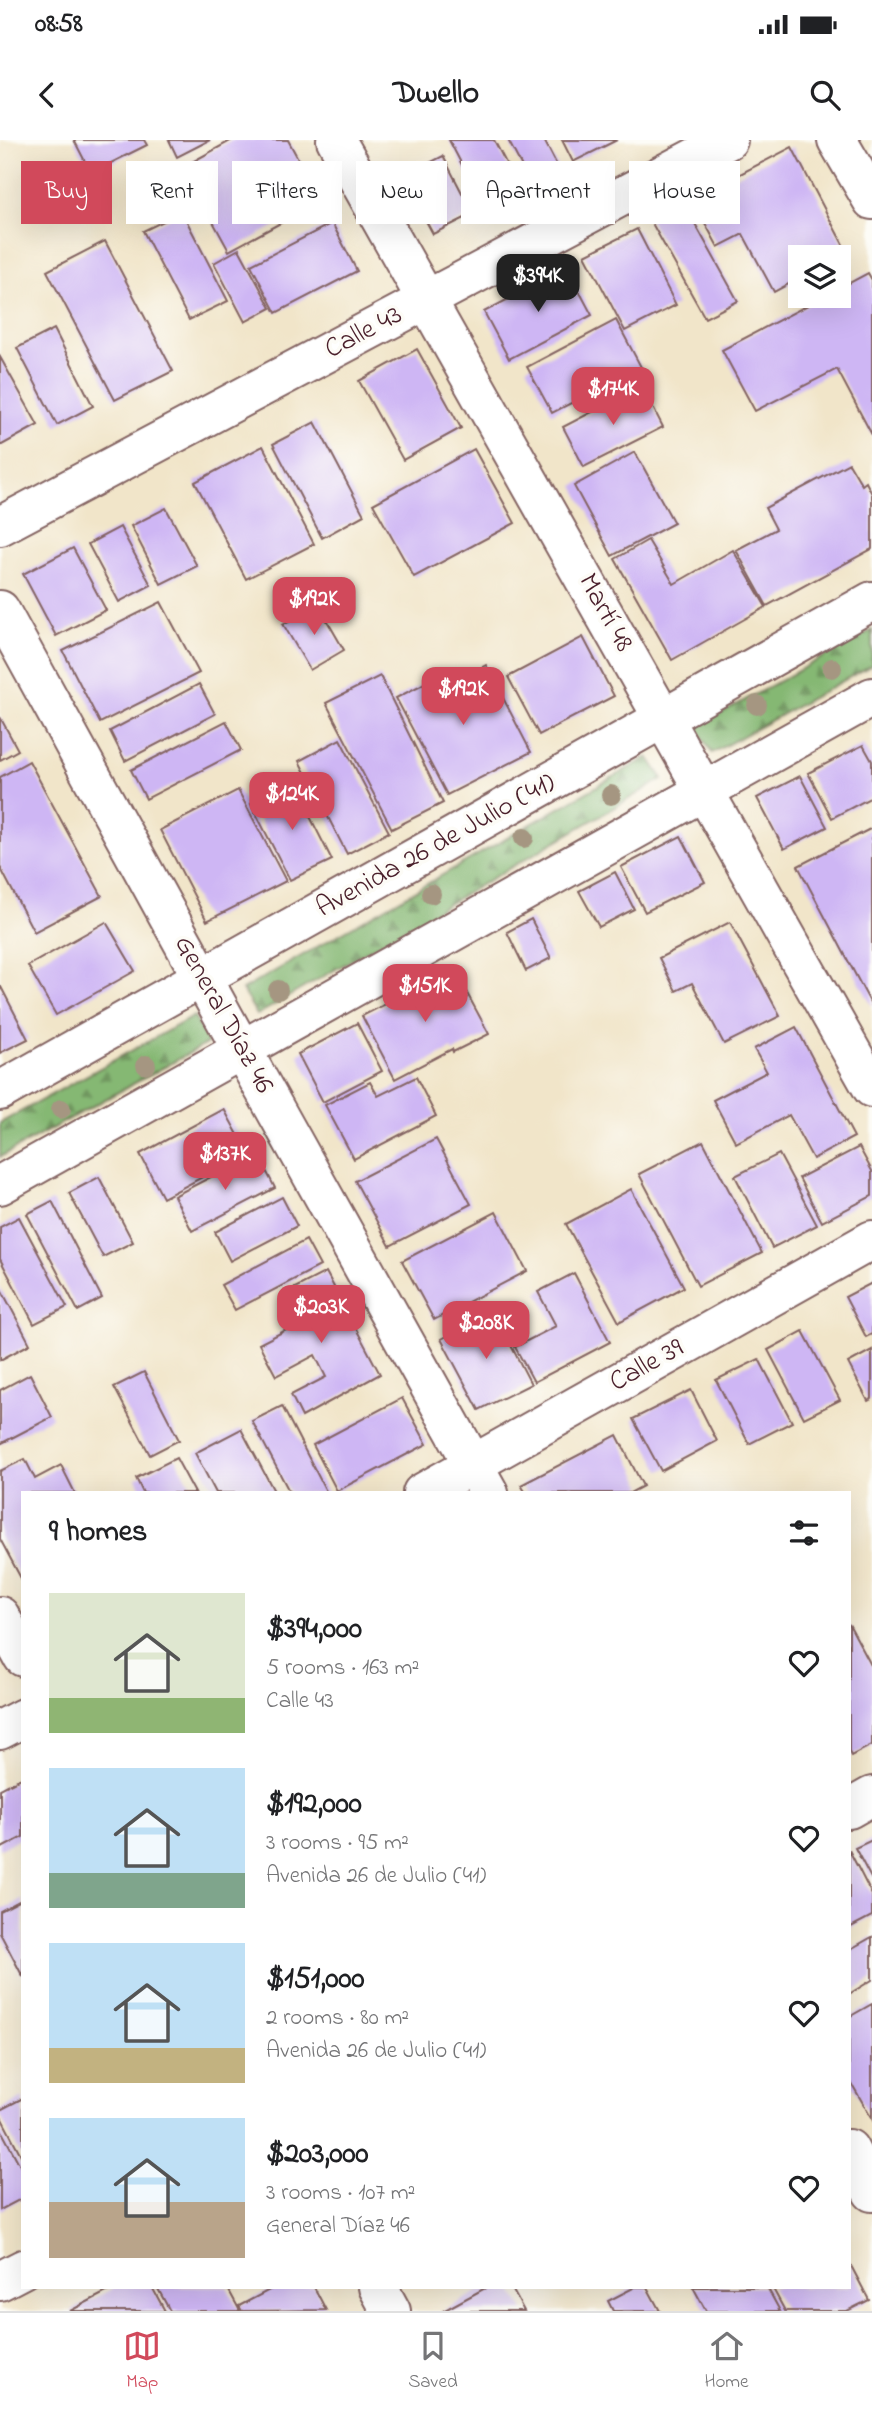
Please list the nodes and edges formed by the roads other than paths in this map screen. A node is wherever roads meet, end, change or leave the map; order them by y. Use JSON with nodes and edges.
{"nodes":[{"id":1,"x":336,"y":140,"type":"edge"},
{"id":2,"x":728,"y":140,"type":"edge"},
{"id":3,"x":837,"y":140,"type":"edge"},
{"id":4,"x":872,"y":200,"type":"edge"},
{"id":5,"x":427,"y":299,"type":"junction"},
{"id":6,"x":0,"y":526,"type":"edge"},
{"id":7,"x":872,"y":600,"type":"edge"},
{"id":8,"x":0,"y":610,"type":"edge"},
{"id":9,"x":872,"y":697,"type":"edge"},
{"id":10,"x":664,"y":718,"type":"junction"},
{"id":11,"x":704,"y":791,"type":"junction"},
{"id":12,"x":202,"y":977,"type":"junction"},
{"id":13,"x":242,"y":1050,"type":"junction"},
{"id":14,"x":872,"y":1088,"type":"edge"},
{"id":15,"x":0,"y":1091,"type":"edge"},
{"id":16,"x":0,"y":1185,"type":"edge"},
{"id":17,"x":872,"y":1240,"type":"edge"},
{"id":18,"x":481,"y":1478,"type":"edge"},
{"id":19,"x":430,"y":1491,"type":"edge"},
{"id":20,"x":0,"y":1616,"type":"edge"},
{"id":21,"x":21,"y":1653,"type":"edge"},
{"id":22,"x":21,"y":1719,"type":"edge"},
{"id":23,"x":0,"y":1730,"type":"edge"},
{"id":24,"x":872,"y":1796,"type":"edge"},
{"id":25,"x":851,"y":1808,"type":"edge"},
{"id":26,"x":851,"y":2153,"type":"edge"},
{"id":27,"x":872,"y":2192,"type":"edge"},
{"id":28,"x":21,"y":2270,"type":"edge"},
{"id":29,"x":0,"y":2281,"type":"edge"},
{"id":30,"x":379,"y":2289,"type":"edge"},
{"id":31,"x":391,"y":2311,"type":"edge"}],
"edges":[{"from":1,"to":5,"type":"street","name":"Martí 48"},
{"from":2,"to":5,"type":"street","name":"Calle 43"},
{"from":3,"to":4,"type":"street"},
{"from":5,"to":6,"type":"street","name":"Calle 43"},
{"from":5,"to":10,"type":"street","name":"Martí 48"},
{"from":7,"to":10,"type":"street","name":"Avenida 26 de Julio (41)"},
{"from":8,"to":12,"type":"street","name":"General Díaz 46"},
{"from":9,"to":11,"type":"street"},
{"from":10,"to":11,"type":"street","name":"Martí 48"},
{"from":10,"to":12,"type":"street","name":"Avenida 26 de Julio (41)"},
{"from":11,"to":13,"type":"street"},
{"from":11,"to":14,"type":"street","name":"Martí 48"},
{"from":12,"to":13,"type":"street","name":"General Díaz 46"},
{"from":12,"to":15,"type":"street","name":"Avenida 26 de Julio (41)"},
{"from":13,"to":16,"type":"street"},
{"from":13,"to":18,"type":"street","name":"General Díaz 46"},
{"from":17,"to":18,"type":"street","name":"Calle 39"},
{"from":18,"to":19,"type":"street","name":"Calle 39"},
{"from":20,"to":21,"type":"street"},
{"from":22,"to":23,"type":"street"},
{"from":24,"to":25,"type":"street"},
{"from":26,"to":27,"type":"street"},
{"from":28,"to":29,"type":"street"},
{"from":30,"to":31,"type":"street"}]}
